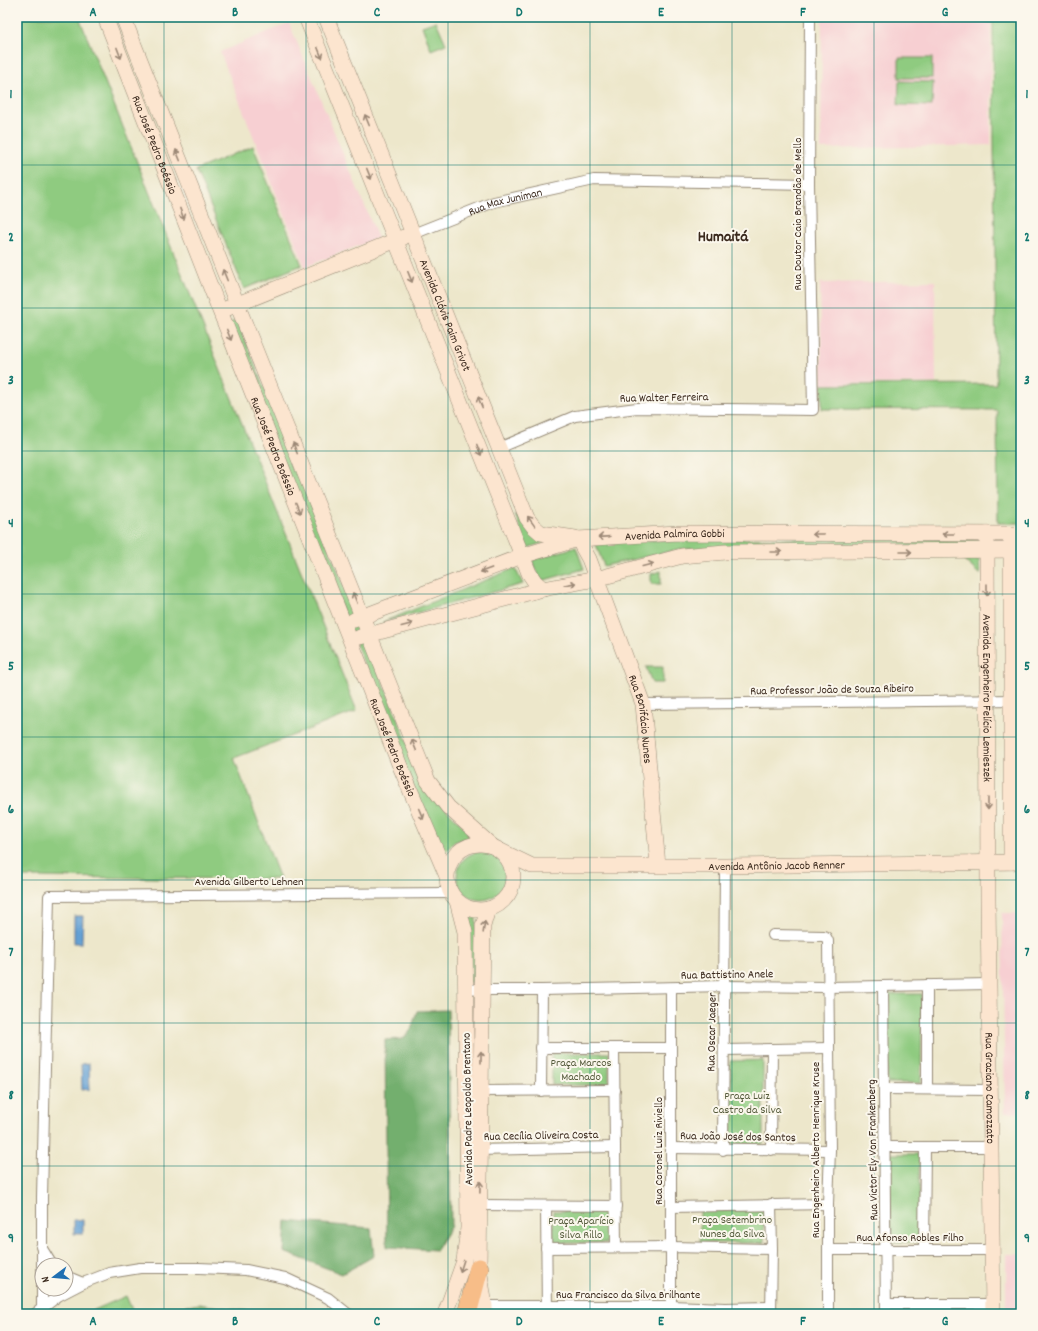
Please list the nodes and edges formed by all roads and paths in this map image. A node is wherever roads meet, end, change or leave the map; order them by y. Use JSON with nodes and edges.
{"nodes":[{"id":1,"x":105,"y":17,"type":"edge"},
{"id":2,"x":123,"y":17,"type":"edge"},
{"id":3,"x":306,"y":17,"type":"edge"},
{"id":4,"x":326,"y":17,"type":"edge"},
{"id":5,"x":810,"y":17,"type":"edge"},
{"id":6,"x":809,"y":184,"type":"junction"},
{"id":7,"x":413,"y":234,"type":"junction"},
{"id":8,"x":396,"y":241,"type":"junction"},
{"id":9,"x":237,"y":304,"type":"junction"},
{"id":10,"x":220,"y":311,"type":"junction"},
{"id":11,"x":813,"y":410,"type":"joint"},
{"id":12,"x":499,"y":448,"type":"junction"},
{"id":13,"x":987,"y":534,"type":"junction"},
{"id":14,"x":1016,"y":534,"type":"edge"},
{"id":15,"x":578,"y":539,"type":"junction"},
{"id":16,"x":1016,"y":550,"type":"edge"},
{"id":17,"x":987,"y":551,"type":"junction"},
{"id":18,"x":522,"y":556,"type":"junction"},
{"id":19,"x":596,"y":579,"type":"junction"},
{"id":20,"x":543,"y":589,"type":"junction"},
{"id":21,"x":362,"y":616,"type":"junction"},
{"id":22,"x":344,"y":625,"type":"junction"},
{"id":23,"x":369,"y":634,"type":"junction"},
{"id":24,"x":350,"y":639,"type":"junction"},
{"id":25,"x":987,"y":700,"type":"junction"},
{"id":26,"x":1016,"y":700,"type":"edge"},
{"id":27,"x":643,"y":704,"type":"junction"},
{"id":28,"x":496,"y":848,"type":"junction"},
{"id":29,"x":1016,"y":862,"type":"edge"},
{"id":30,"x":988,"y":863,"type":"junction"},
{"id":31,"x":658,"y":865,"type":"junction"},
{"id":32,"x":532,"y":866,"type":"junction"},
{"id":33,"x":725,"y":866,"type":"junction"},
{"id":34,"x":446,"y":874,"type":"junction"},
{"id":35,"x":513,"y":878,"type":"junction"},
{"id":36,"x":453,"y":897,"type":"junction"},
{"id":37,"x":488,"y":909,"type":"junction"},
{"id":38,"x":773,"y":935,"type":"dead end"},
{"id":39,"x":927,"y":984,"type":"junction"},
{"id":40,"x":989,"y":984,"type":"junction"},
{"id":41,"x":725,"y":986,"type":"junction"},
{"id":42,"x":883,"y":986,"type":"junction"},
{"id":43,"x":828,"y":987,"type":"junction"},
{"id":44,"x":670,"y":988,"type":"junction"},
{"id":45,"x":465,"y":989,"type":"junction"},
{"id":46,"x":482,"y":990,"type":"junction"},
{"id":47,"x":542,"y":990,"type":"junction"},
{"id":48,"x":466,"y":1023,"type":"junction"},
{"id":49,"x":482,"y":1023,"type":"junction"},
{"id":50,"x":541,"y":1048,"type":"junction"},
{"id":51,"x":614,"y":1048,"type":"junction"},
{"id":52,"x":671,"y":1048,"type":"junction"},
{"id":53,"x":828,"y":1048,"type":"junction"},
{"id":54,"x":772,"y":1049,"type":"junction"},
{"id":55,"x":724,"y":1050,"type":"junction"},
{"id":56,"x":884,"y":1088,"type":"junction"},
{"id":57,"x":927,"y":1089,"type":"junction"},
{"id":58,"x":615,"y":1090,"type":"junction"},
{"id":59,"x":990,"y":1090,"type":"junction"},
{"id":60,"x":481,"y":1091,"type":"junction"},
{"id":61,"x":541,"y":1091,"type":"junction"},
{"id":62,"x":615,"y":1147,"type":"junction"},
{"id":63,"x":885,"y":1147,"type":"junction"},
{"id":64,"x":925,"y":1147,"type":"junction"},
{"id":65,"x":991,"y":1147,"type":"junction"},
{"id":66,"x":671,"y":1148,"type":"junction"},
{"id":67,"x":474,"y":1150,"type":"junction"},
{"id":68,"x":723,"y":1150,"type":"junction"},
{"id":69,"x":771,"y":1150,"type":"junction"},
{"id":70,"x":830,"y":1150,"type":"junction"},
{"id":71,"x":771,"y":1204,"type":"junction"},
{"id":72,"x":828,"y":1204,"type":"junction"},
{"id":73,"x":480,"y":1205,"type":"junction"},
{"id":74,"x":546,"y":1206,"type":"junction"},
{"id":75,"x":616,"y":1206,"type":"junction"},
{"id":76,"x":671,"y":1207,"type":"junction"},
{"id":77,"x":474,"y":1228,"type":"junction"},
{"id":78,"x":41,"y":1247,"type":"junction"},
{"id":79,"x":616,"y":1247,"type":"junction"},
{"id":80,"x":671,"y":1247,"type":"junction"},
{"id":81,"x":546,"y":1248,"type":"junction"},
{"id":82,"x":772,"y":1249,"type":"junction"},
{"id":83,"x":886,"y":1249,"type":"junction"},
{"id":84,"x":828,"y":1250,"type":"junction"},
{"id":85,"x":924,"y":1250,"type":"junction"},
{"id":86,"x":992,"y":1250,"type":"junction"},
{"id":87,"x":47,"y":1257,"type":"edge"},
{"id":88,"x":479,"y":1268,"type":"junction"},
{"id":89,"x":74,"y":1279,"type":"edge"},
{"id":90,"x":83,"y":1282,"type":"junction"},
{"id":91,"x":886,"y":1309,"type":"edge"},
{"id":92,"x":927,"y":1309,"type":"edge"},
{"id":93,"x":993,"y":1309,"type":"edge"},
{"id":94,"x":485,"y":1310,"type":"edge"},
{"id":95,"x":547,"y":1310,"type":"edge"},
{"id":96,"x":671,"y":1310,"type":"edge"},
{"id":97,"x":38,"y":1311,"type":"edge"},
{"id":98,"x":726,"y":1311,"type":"edge"},
{"id":99,"x":771,"y":1311,"type":"edge"},
{"id":100,"x":348,"y":1314,"type":"edge"},
{"id":101,"x":445,"y":1314,"type":"edge"},
{"id":102,"x":467,"y":1314,"type":"edge"},
{"id":103,"x":828,"y":1314,"type":"edge"}],
"edges":[{"from":1,"to":10,"type":"street","name":"Rua José Pedro Boéssio","one_way":true},
{"from":9,"to":2,"type":"street","name":"Rua José Pedro Boéssio","one_way":true},
{"from":3,"to":8,"type":"street","name":"Avenida Clóvis Paim Grivot","one_way":true},
{"from":7,"to":4,"type":"street","name":"Avenida Clóvis Paim Grivot","one_way":true},
{"from":5,"to":6,"type":"street","name":"Rua Doutor Caio Brandão de Mello"},
{"from":6,"to":7,"type":"street","name":"Rua Max Juniman"},
{"from":6,"to":11,"type":"street","name":"Rua Doutor Caio Brandão de Mello"},
{"from":7,"to":8,"type":"street","name":"Rua Max Juniman"},
{"from":12,"to":7,"type":"street","name":"Avenida Clóvis Paim Grivot","one_way":true},
{"from":8,"to":9,"type":"street","name":"Rua Max Juniman"},
{"from":8,"to":18,"type":"street","name":"Avenida Clóvis Paim Grivot","one_way":true},
{"from":9,"to":10,"type":"street","name":"Rua Max Juniman"},
{"from":21,"to":9,"type":"street","name":"Rua José Pedro Boéssio","one_way":true},
{"from":10,"to":22,"type":"street","name":"Rua José Pedro Boéssio","one_way":true},
{"from":11,"to":12,"type":"street","name":"Rua Walter Ferreira"},
{"from":15,"to":12,"type":"street","name":"Avenida Clóvis Paim Grivot","one_way":true},
{"from":13,"to":14,"type":"street","name":"Avenida Palmira Gobbi"},
{"from":13,"to":15,"type":"street","name":"Avenida Palmira Gobbi","one_way":true},
{"from":13,"to":17,"type":"street","name":"Avenida Engenheiro Felício Lemieszek"},
{"from":14,"to":16,"type":"street","name":"Avenida Engenheiro Felício Lemieszek"},
{"from":15,"to":18,"type":"street","name":"Avenida Palmira Gobbi"},
{"from":15,"to":19,"type":"street"},
{"from":16,"to":17,"type":"street","name":"Avenida Palmira Gobbi"},
{"from":16,"to":26,"type":"street","name":"Avenida Engenheiro Felício Lemieszek"},
{"from":19,"to":17,"type":"street","name":"Avenida Palmira Gobbi","one_way":true},
{"from":17,"to":25,"type":"street","name":"Avenida Engenheiro Felício Lemieszek","one_way":true},
{"from":18,"to":20,"type":"street","name":"Avenida Clóvis Paim Grivot"},
{"from":18,"to":21,"type":"street","name":"Avenida Palmira Gobbi","one_way":true},
{"from":20,"to":19,"type":"street","name":"Avenida Palmira Gobbi","one_way":true},
{"from":19,"to":27,"type":"street","name":"Rua Bonifácio Nunes"},
{"from":23,"to":20,"type":"street","name":"Avenida Palmira Gobbi","one_way":true},
{"from":21,"to":22,"type":"street","name":"Avenida Palmira Gobbi"},
{"from":21,"to":23,"type":"street","name":"Rua José Pedro Boéssio"},
{"from":22,"to":24,"type":"street","name":"Rua José Pedro Boéssio"},
{"from":23,"to":24,"type":"street","name":"Avenida Palmira Gobbi"},
{"from":28,"to":23,"type":"street","name":"Rua José Pedro Boéssio","one_way":true},
{"from":24,"to":34,"type":"street","name":"Rua José Pedro Boéssio","one_way":true},
{"from":25,"to":26,"type":"street","name":"Rua Professor João de Souza Ribeiro"},
{"from":25,"to":27,"type":"street","name":"Rua Professor João de Souza Ribeiro"},
{"from":25,"to":30,"type":"street","name":"Avenida Engenheiro Felício Lemieszek","one_way":true},
{"from":26,"to":29,"type":"street","name":"Avenida Engenheiro Felício Lemieszek"},
{"from":27,"to":31,"type":"street","name":"Rua Bonifácio Nunes"},
{"from":28,"to":32,"type":"street","name":"Avenida Antônio Jacob Renner"},
{"from":28,"to":34,"type":"street"},
{"from":28,"to":35,"type":"street"},
{"from":29,"to":30,"type":"street","name":"Avenida Antônio Jacob Renner"},
{"from":30,"to":33,"type":"street","name":"Avenida Antônio Jacob Renner"},
{"from":30,"to":40,"type":"street","name":"Rua Graciano Camozzato"},
{"from":31,"to":32,"type":"street","name":"Avenida Antônio Jacob Renner"},
{"from":31,"to":33,"type":"street","name":"Avenida Antônio Jacob Renner"},
{"from":32,"to":35,"type":"street"},
{"from":33,"to":41,"type":"street","name":"Rua Oscar Jaeger"},
{"from":34,"to":36,"type":"street"},
{"from":35,"to":37,"type":"street"},
{"from":36,"to":37,"type":"street"},
{"from":36,"to":45,"type":"street","name":"Avenida Padre Leopoldo Brentano"},
{"from":36,"to":78,"type":"street","name":"Avenida Gilberto Lehnen"},
{"from":46,"to":37,"type":"street","name":"Avenida Padre Leopoldo Brentano","one_way":true},
{"from":38,"to":43,"type":"street","name":"Rua Engenheiro Alberto Henrique Kruse"},
{"from":39,"to":40,"type":"street","name":"Rua Battistino Anele"},
{"from":39,"to":42,"type":"street","name":"Rua Battistino Anele"},
{"from":39,"to":57,"type":"street"},
{"from":40,"to":59,"type":"street","name":"Rua Graciano Camozzato"},
{"from":41,"to":43,"type":"street","name":"Rua Battistino Anele"},
{"from":41,"to":44,"type":"street","name":"Rua Battistino Anele"},
{"from":41,"to":55,"type":"street","name":"Rua Oscar Jaeger"},
{"from":42,"to":43,"type":"street","name":"Rua Battistino Anele"},
{"from":42,"to":56,"type":"street","name":"Rua Victor Ely Von Frankenberg"},
{"from":43,"to":53,"type":"street","name":"Rua Engenheiro Alberto Henrique Kruse"},
{"from":44,"to":47,"type":"street","name":"Rua Battistino Anele"},
{"from":44,"to":52,"type":"street","name":"Rua Coronel Luiz Riviello"},
{"from":45,"to":46,"type":"street","name":"Rua Battistino Anele"},
{"from":45,"to":48,"type":"street","name":"Avenida Padre Leopoldo Brentano"},
{"from":46,"to":47,"type":"street","name":"Rua Battistino Anele"},
{"from":46,"to":49,"type":"street","name":"Avenida Padre Leopoldo Brentano"},
{"from":47,"to":50,"type":"street"},
{"from":48,"to":49,"type":"street"},
{"from":48,"to":67,"type":"street","name":"Avenida Padre Leopoldo Brentano"},
{"from":60,"to":49,"type":"street","name":"Avenida Padre Leopoldo Brentano","one_way":true},
{"from":50,"to":51,"type":"street"},
{"from":50,"to":61,"type":"street"},
{"from":51,"to":52,"type":"street"},
{"from":51,"to":58,"type":"street"},
{"from":52,"to":66,"type":"street","name":"Rua Coronel Luiz Riviello"},
{"from":53,"to":54,"type":"street"},
{"from":53,"to":70,"type":"street","name":"Rua Engenheiro Alberto Henrique Kruse"},
{"from":54,"to":55,"type":"street"},
{"from":54,"to":69,"type":"street"},
{"from":55,"to":68,"type":"street","name":"Rua Oscar Jaeger"},
{"from":56,"to":57,"type":"street"},
{"from":56,"to":63,"type":"street","name":"Rua Victor Ely Von Frankenberg"},
{"from":57,"to":59,"type":"street"},
{"from":58,"to":61,"type":"street"},
{"from":58,"to":62,"type":"street"},
{"from":59,"to":65,"type":"street","name":"Rua Graciano Camozzato"},
{"from":60,"to":61,"type":"street"},
{"from":60,"to":67,"type":"street","name":"Avenida Padre Leopoldo Brentano"},
{"from":62,"to":67,"type":"street","name":"Rua Cecília Oliveira Costa"},
{"from":62,"to":75,"type":"street"},
{"from":63,"to":64,"type":"street"},
{"from":63,"to":83,"type":"street","name":"Rua Victor Ely Von Frankenberg"},
{"from":64,"to":65,"type":"street"},
{"from":64,"to":85,"type":"street"},
{"from":65,"to":86,"type":"street","name":"Rua Graciano Camozzato"},
{"from":66,"to":68,"type":"street","name":"Rua João José dos Santos"},
{"from":66,"to":76,"type":"street","name":"Rua Coronel Luiz Riviello"},
{"from":73,"to":67,"type":"street","name":"Avenida Padre Leopoldo Brentano","one_way":true},
{"from":67,"to":77,"type":"street","name":"Avenida Padre Leopoldo Brentano"},
{"from":68,"to":69,"type":"street","name":"Rua João José dos Santos"},
{"from":69,"to":70,"type":"street","name":"Rua João José dos Santos"},
{"from":70,"to":72,"type":"street","name":"Rua Engenheiro Alberto Henrique Kruse"},
{"from":71,"to":72,"type":"street"},
{"from":71,"to":76,"type":"street"},
{"from":71,"to":82,"type":"street"},
{"from":72,"to":84,"type":"street","name":"Rua Engenheiro Alberto Henrique Kruse"},
{"from":73,"to":74,"type":"street"},
{"from":73,"to":77,"type":"street","name":"Avenida Padre Leopoldo Brentano"},
{"from":74,"to":75,"type":"street"},
{"from":74,"to":81,"type":"street"},
{"from":75,"to":79,"type":"street"},
{"from":76,"to":80,"type":"street","name":"Rua Coronel Luiz Riviello"},
{"from":77,"to":88,"type":"street","name":"Avenida Padre Leopoldo Brentano"},
{"from":77,"to":101,"type":"street","name":"Avenida Padre Leopoldo Brentano","one_way":true},
{"from":78,"to":87,"type":"street"},
{"from":78,"to":97,"type":"street"},
{"from":79,"to":80,"type":"street"},
{"from":79,"to":81,"type":"street"},
{"from":80,"to":82,"type":"street"},
{"from":80,"to":96,"type":"street","name":"Rua Coronel Luiz Riviello"},
{"from":81,"to":95,"type":"street"},
{"from":82,"to":99,"type":"street"},
{"from":83,"to":84,"type":"street","name":"Rua Afonso Robles Filho"},
{"from":83,"to":85,"type":"street","name":"Rua Afonso Robles Filho"},
{"from":83,"to":91,"type":"street","name":"Rua Victor Ely Von Frankenberg"},
{"from":84,"to":103,"type":"street","name":"Rua Engenheiro Alberto Henrique Kruse"},
{"from":85,"to":86,"type":"street","name":"Rua Afonso Robles Filho"},
{"from":86,"to":93,"type":"street","name":"Rua Graciano Camozzato"},
{"from":88,"to":94,"type":"street","name":"Avenida Padre Leopoldo Brentano"},
{"from":88,"to":102,"type":"highway"},
{"from":89,"to":90,"type":"street"},
{"from":90,"to":97,"type":"street"},
{"from":90,"to":100,"type":"street"},
{"from":91,"to":92,"type":"street"},
{"from":92,"to":93,"type":"street"},
{"from":94,"to":95,"type":"street","name":"Rua Francisco da Silva Brilhante"},
{"from":95,"to":96,"type":"street","name":"Rua Francisco da Silva Brilhante"},
{"from":96,"to":98,"type":"street","name":"Rua Francisco da Silva Brilhante"},
{"from":98,"to":99,"type":"street","name":"Rua Francisco da Silva Brilhante"}]}
